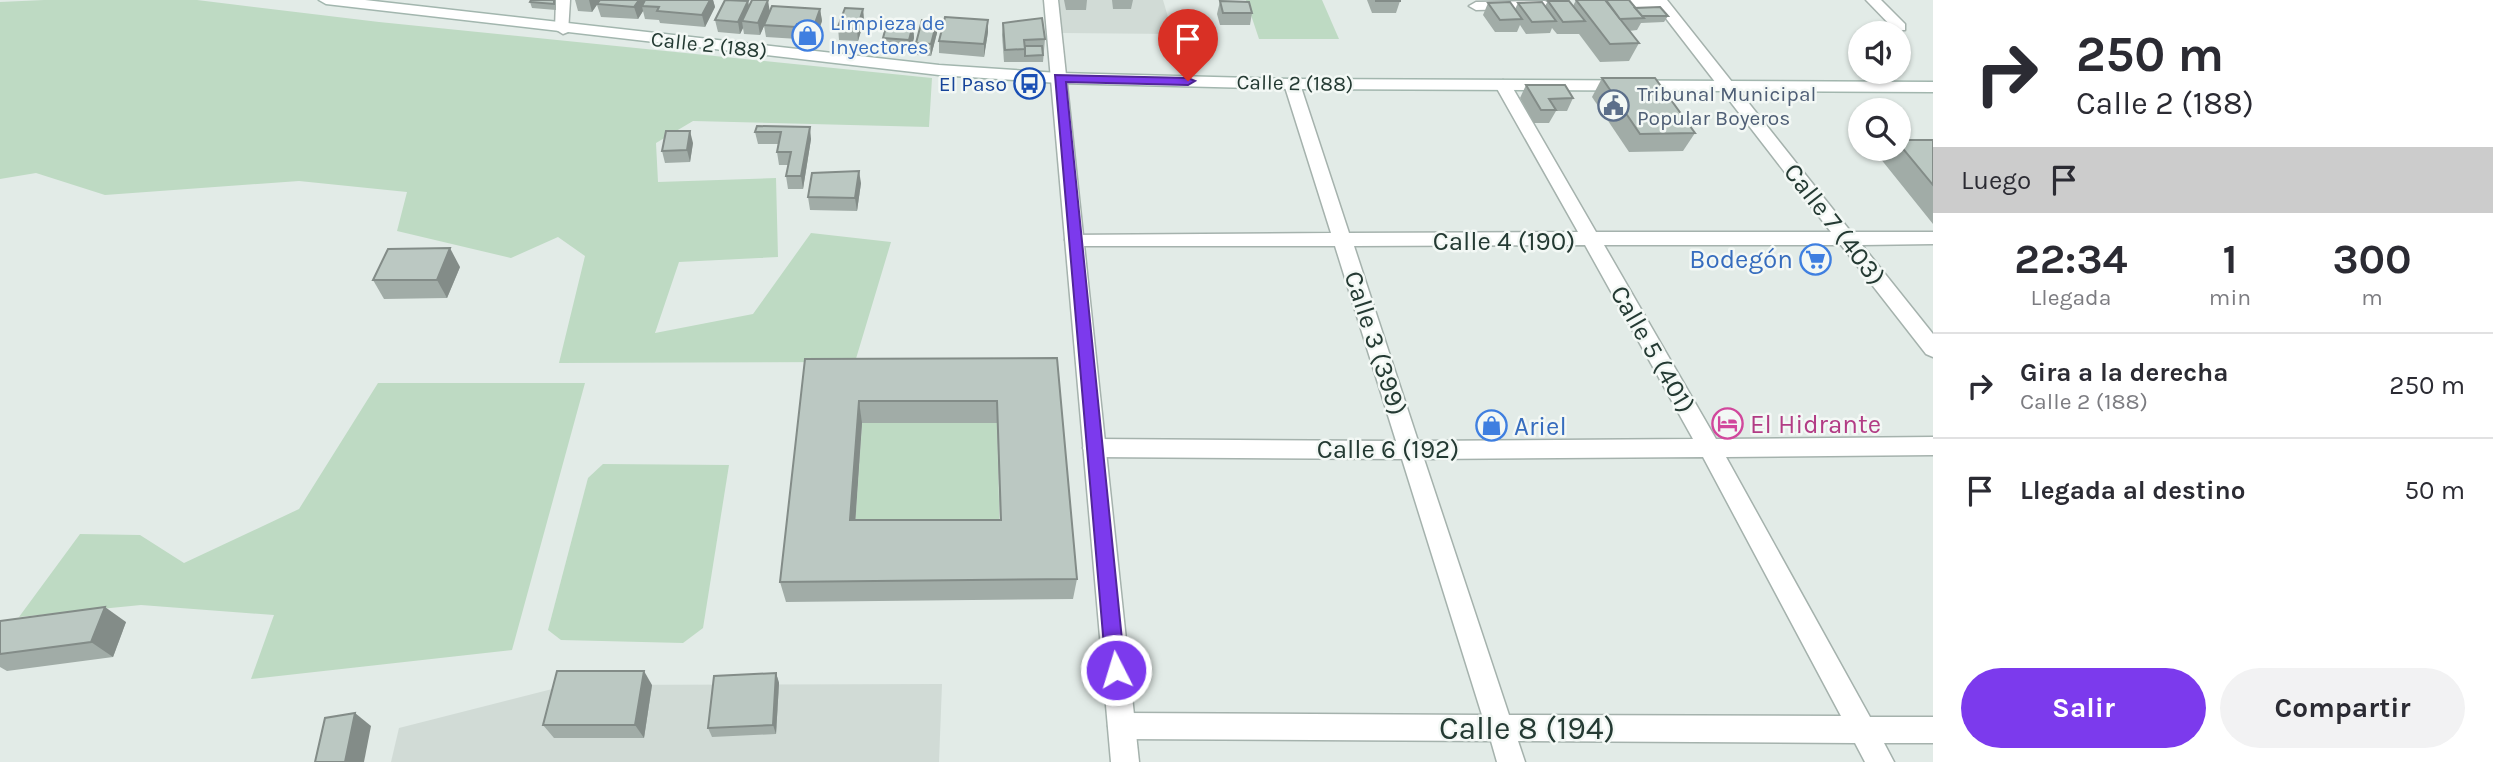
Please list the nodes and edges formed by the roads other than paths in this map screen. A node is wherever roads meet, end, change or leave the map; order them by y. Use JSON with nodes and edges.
{"nodes":[{"id":1,"x":326,"y":0,"type":"edge"},
{"id":2,"x":563,"y":0,"type":"edge"},
{"id":3,"x":1051,"y":0,"type":"edge"},
{"id":4,"x":1873,"y":0,"type":"edge"},
{"id":5,"x":1661,"y":2,"type":"edge"},
{"id":6,"x":1556,"y":5,"type":"edge"},
{"id":7,"x":1583,"y":5,"type":"edge"},
{"id":8,"x":1476,"y":6,"type":"dead end"},
{"id":9,"x":1894,"y":21,"type":"edge"},
{"id":10,"x":563,"y":29,"type":"junction"},
{"id":11,"x":1059,"y":78,"type":"junction"},
{"id":12,"x":1292,"y":84,"type":"junction"},
{"id":13,"x":1503,"y":85,"type":"junction"},
{"id":14,"x":1727,"y":87,"type":"junction"},
{"id":15,"x":1933,"y":87,"type":"edge"},
{"id":16,"x":1846,"y":238,"type":"junction"},
{"id":17,"x":1933,"y":238,"type":"edge"},
{"id":18,"x":1074,"y":240,"type":"junction"},
{"id":19,"x":1591,"y":240,"type":"junction"},
{"id":20,"x":1343,"y":242,"type":"junction"},
{"id":21,"x":1933,"y":349,"type":"edge"},
{"id":22,"x":1933,"y":446,"type":"edge"},
{"id":23,"x":1710,"y":447,"type":"junction"},
{"id":24,"x":1094,"y":448,"type":"junction"},
{"id":25,"x":1410,"y":450,"type":"junction"},
{"id":26,"x":1121,"y":726,"type":"junction"},
{"id":27,"x":1500,"y":728,"type":"junction"},
{"id":28,"x":1862,"y":730,"type":"junction"},
{"id":29,"x":1933,"y":730,"type":"edge"},
{"id":30,"x":1125,"y":762,"type":"edge"},
{"id":31,"x":1511,"y":762,"type":"edge"},
{"id":32,"x":1880,"y":762,"type":"edge"}],
"edges":[{"from":1,"to":10,"type":"street","name":"Calle 2 (188)"},
{"from":2,"to":10,"type":"street"},
{"from":3,"to":11,"type":"street"},
{"from":4,"to":9,"type":"street"},
{"from":5,"to":7,"type":"street"},
{"from":5,"to":14,"type":"street","name":"Calle 7 (403)"},
{"from":6,"to":8,"type":"street"},
{"from":10,"to":11,"type":"street","name":"Calle 2 (188)"},
{"from":11,"to":12,"type":"street","name":"Calle 2 (188)"},
{"from":11,"to":18,"type":"street"},
{"from":12,"to":13,"type":"street","name":"Calle 2 (188)"},
{"from":12,"to":20,"type":"street","name":"Calle 3 (399)"},
{"from":13,"to":14,"type":"street","name":"Calle 2 (188)"},
{"from":13,"to":19,"type":"street","name":"Calle 5 (401)"},
{"from":14,"to":15,"type":"street","name":"Calle 2 (188)"},
{"from":14,"to":16,"type":"street","name":"Calle 7 (403)"},
{"from":16,"to":17,"type":"street","name":"Calle 4 (190)"},
{"from":16,"to":19,"type":"street","name":"Calle 4 (190)"},
{"from":16,"to":21,"type":"street","name":"Calle 7 (403)"},
{"from":18,"to":20,"type":"street","name":"Calle 4 (190)"},
{"from":18,"to":24,"type":"street"},
{"from":19,"to":20,"type":"street","name":"Calle 4 (190)"},
{"from":19,"to":23,"type":"street","name":"Calle 5 (401)"},
{"from":20,"to":25,"type":"street","name":"Calle 3 (399)"},
{"from":22,"to":23,"type":"street","name":"Calle 6 (192)"},
{"from":23,"to":25,"type":"street","name":"Calle 6 (192)"},
{"from":23,"to":28,"type":"street","name":"Calle 5 (401)"},
{"from":24,"to":25,"type":"street","name":"Calle 6 (192)"},
{"from":24,"to":26,"type":"street"},
{"from":25,"to":27,"type":"street","name":"Calle 3 (399)"},
{"from":26,"to":27,"type":"street","name":"Calle 8 (194)"},
{"from":26,"to":30,"type":"street"},
{"from":27,"to":28,"type":"street","name":"Calle 8 (194)"},
{"from":27,"to":31,"type":"street","name":"Calle 3 (399)"},
{"from":28,"to":29,"type":"street","name":"Calle 8 (194)"},
{"from":28,"to":32,"type":"street","name":"Calle 5 (401)"}]}
